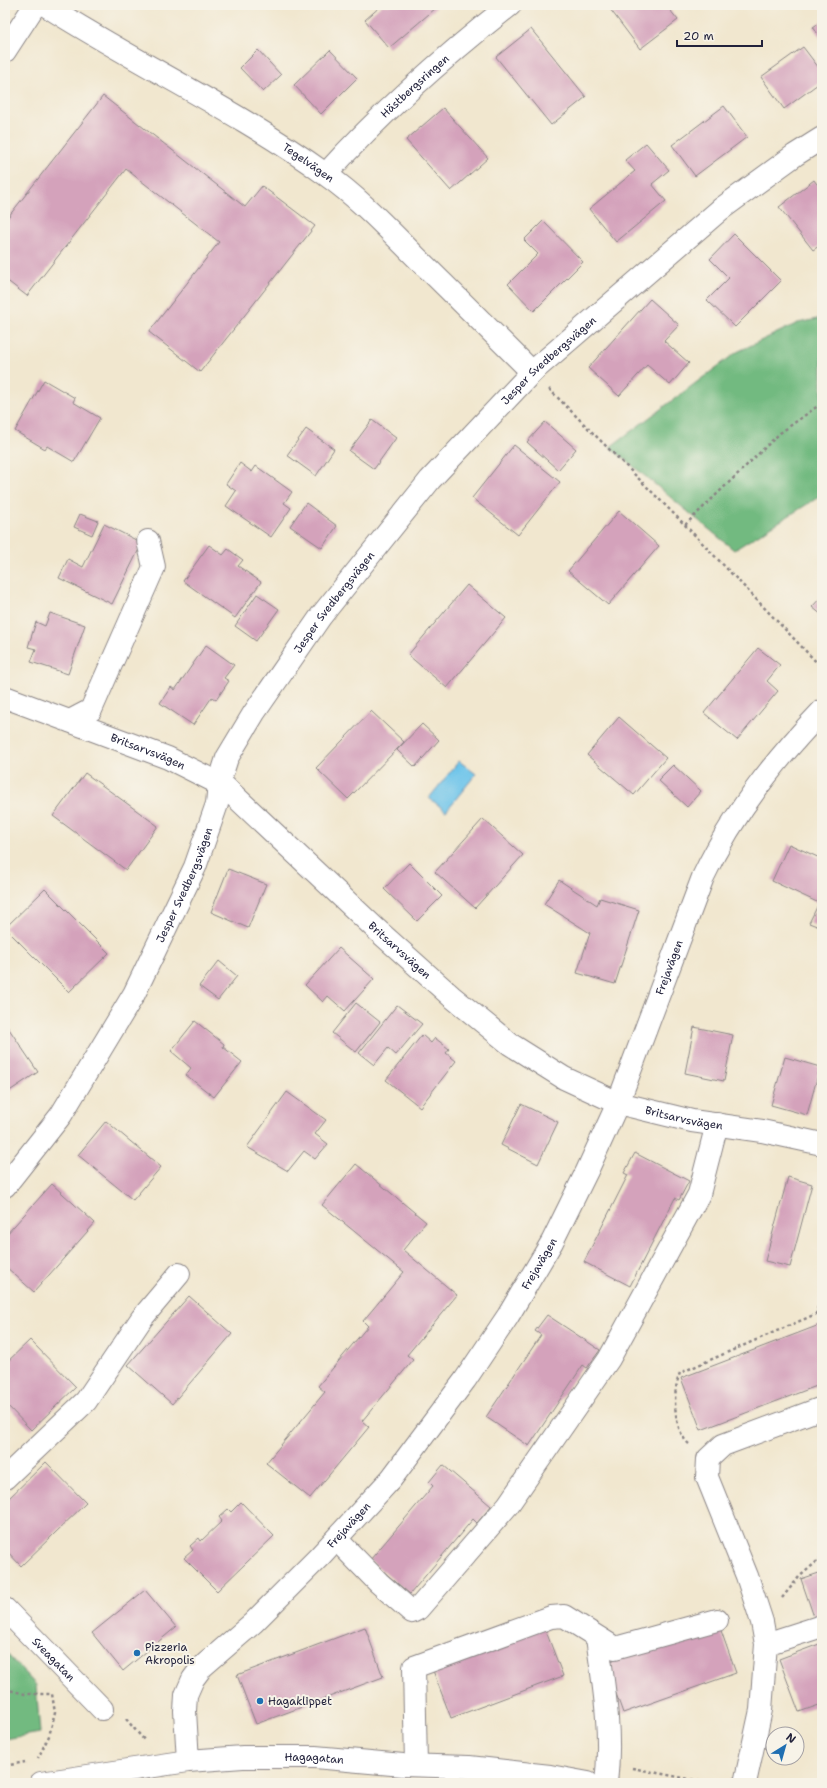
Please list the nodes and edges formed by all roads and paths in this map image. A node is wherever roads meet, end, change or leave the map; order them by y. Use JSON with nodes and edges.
{"nodes":[{"id":1,"x":35,"y":5,"type":"edge"},
{"id":2,"x":46,"y":5,"type":"edge"},
{"id":3,"x":510,"y":5,"type":"edge"},
{"id":4,"x":5,"y":51,"type":"edge"},
{"id":5,"x":822,"y":138,"type":"edge"},
{"id":6,"x":326,"y":174,"type":"junction"},
{"id":7,"x":532,"y":372,"type":"junction"},
{"id":8,"x":822,"y":403,"type":"edge"},
{"id":9,"x":686,"y":525,"type":"junction"},
{"id":10,"x":148,"y":541,"type":"dead end"},
{"id":11,"x":822,"y":668,"type":"edge"},
{"id":12,"x":5,"y":697,"type":"edge"},
{"id":13,"x":822,"y":711,"type":"edge"},
{"id":14,"x":70,"y":722,"type":"junction"},
{"id":15,"x":219,"y":783,"type":"junction"},
{"id":16,"x":618,"y":1103,"type":"junction"},
{"id":17,"x":717,"y":1124,"type":"junction"},
{"id":18,"x":822,"y":1144,"type":"edge"},
{"id":19,"x":5,"y":1186,"type":"edge"},
{"id":20,"x":820,"y":1223,"type":"dead end"},
{"id":21,"x":179,"y":1274,"type":"dead end"},
{"id":22,"x":822,"y":1312,"type":"edge"},
{"id":23,"x":816,"y":1314,"type":"junction"},
{"id":24,"x":822,"y":1408,"type":"edge"},
{"id":25,"x":708,"y":1459,"type":"junction"},
{"id":26,"x":5,"y":1478,"type":"edge"},
{"id":27,"x":336,"y":1539,"type":"junction"},
{"id":28,"x":822,"y":1557,"type":"edge"},
{"id":29,"x":5,"y":1609,"type":"edge"},
{"id":30,"x":717,"y":1620,"type":"dead end"},
{"id":31,"x":762,"y":1622,"type":"junction"},
{"id":32,"x":822,"y":1626,"type":"edge"},
{"id":33,"x":597,"y":1638,"type":"junction"},
{"id":34,"x":766,"y":1644,"type":"junction"},
{"id":35,"x":5,"y":1689,"type":"edge"},
{"id":36,"x":102,"y":1709,"type":"joint"},
{"id":37,"x":147,"y":1744,"type":"dead end"},
{"id":38,"x":37,"y":1760,"type":"dead end"},
{"id":39,"x":188,"y":1761,"type":"junction"},
{"id":40,"x":406,"y":1771,"type":"edge"},
{"id":41,"x":41,"y":1783,"type":"edge"},
{"id":42,"x":588,"y":1783,"type":"edge"},
{"id":43,"x":606,"y":1783,"type":"edge"},
{"id":44,"x":745,"y":1783,"type":"edge"}],
"edges":[{"from":1,"to":4,"type":"street"},
{"from":2,"to":6,"type":"street","name":"Tegelvägen"},
{"from":3,"to":6,"type":"street","name":"Hästbergsringen"},
{"from":5,"to":7,"type":"street","name":"Jesper Svedbergsvägen"},
{"from":6,"to":7,"type":"street","name":"Tegelvägen"},
{"from":7,"to":9,"type":"path"},
{"from":7,"to":15,"type":"street","name":"Jesper Svedbergsvägen"},
{"from":8,"to":9,"type":"path"},
{"from":9,"to":11,"type":"path"},
{"from":10,"to":14,"type":"street"},
{"from":12,"to":14,"type":"street","name":"Britsarvsvägen"},
{"from":13,"to":16,"type":"street","name":"Frejavägen"},
{"from":14,"to":15,"type":"street","name":"Britsarvsvägen"},
{"from":15,"to":16,"type":"street","name":"Britsarvsvägen"},
{"from":15,"to":19,"type":"street","name":"Jesper Svedbergsvägen"},
{"from":16,"to":17,"type":"street","name":"Britsarvsvägen"},
{"from":16,"to":27,"type":"street","name":"Frejavägen"},
{"from":17,"to":18,"type":"street","name":"Britsarvsvägen"},
{"from":17,"to":27,"type":"street"},
{"from":20,"to":23,"type":"path"},
{"from":21,"to":26,"type":"street"},
{"from":22,"to":23,"type":"path"},
{"from":23,"to":25,"type":"path"},
{"from":24,"to":25,"type":"street"},
{"from":25,"to":31,"type":"street"},
{"from":27,"to":39,"type":"street","name":"Frejavägen"},
{"from":28,"to":31,"type":"path"},
{"from":29,"to":36,"type":"street","name":"Sveagatan"},
{"from":30,"to":33,"type":"street"},
{"from":31,"to":34,"type":"street"},
{"from":32,"to":34,"type":"street"},
{"from":33,"to":40,"type":"street"},
{"from":33,"to":43,"type":"street"},
{"from":34,"to":44,"type":"street"},
{"from":35,"to":38,"type":"path"},
{"from":36,"to":37,"type":"path"},
{"from":39,"to":40,"type":"street","name":"Hagagatan"},
{"from":39,"to":41,"type":"street","name":"Hagagatan"},
{"from":40,"to":42,"type":"street","name":"Hagagatan"}]}
